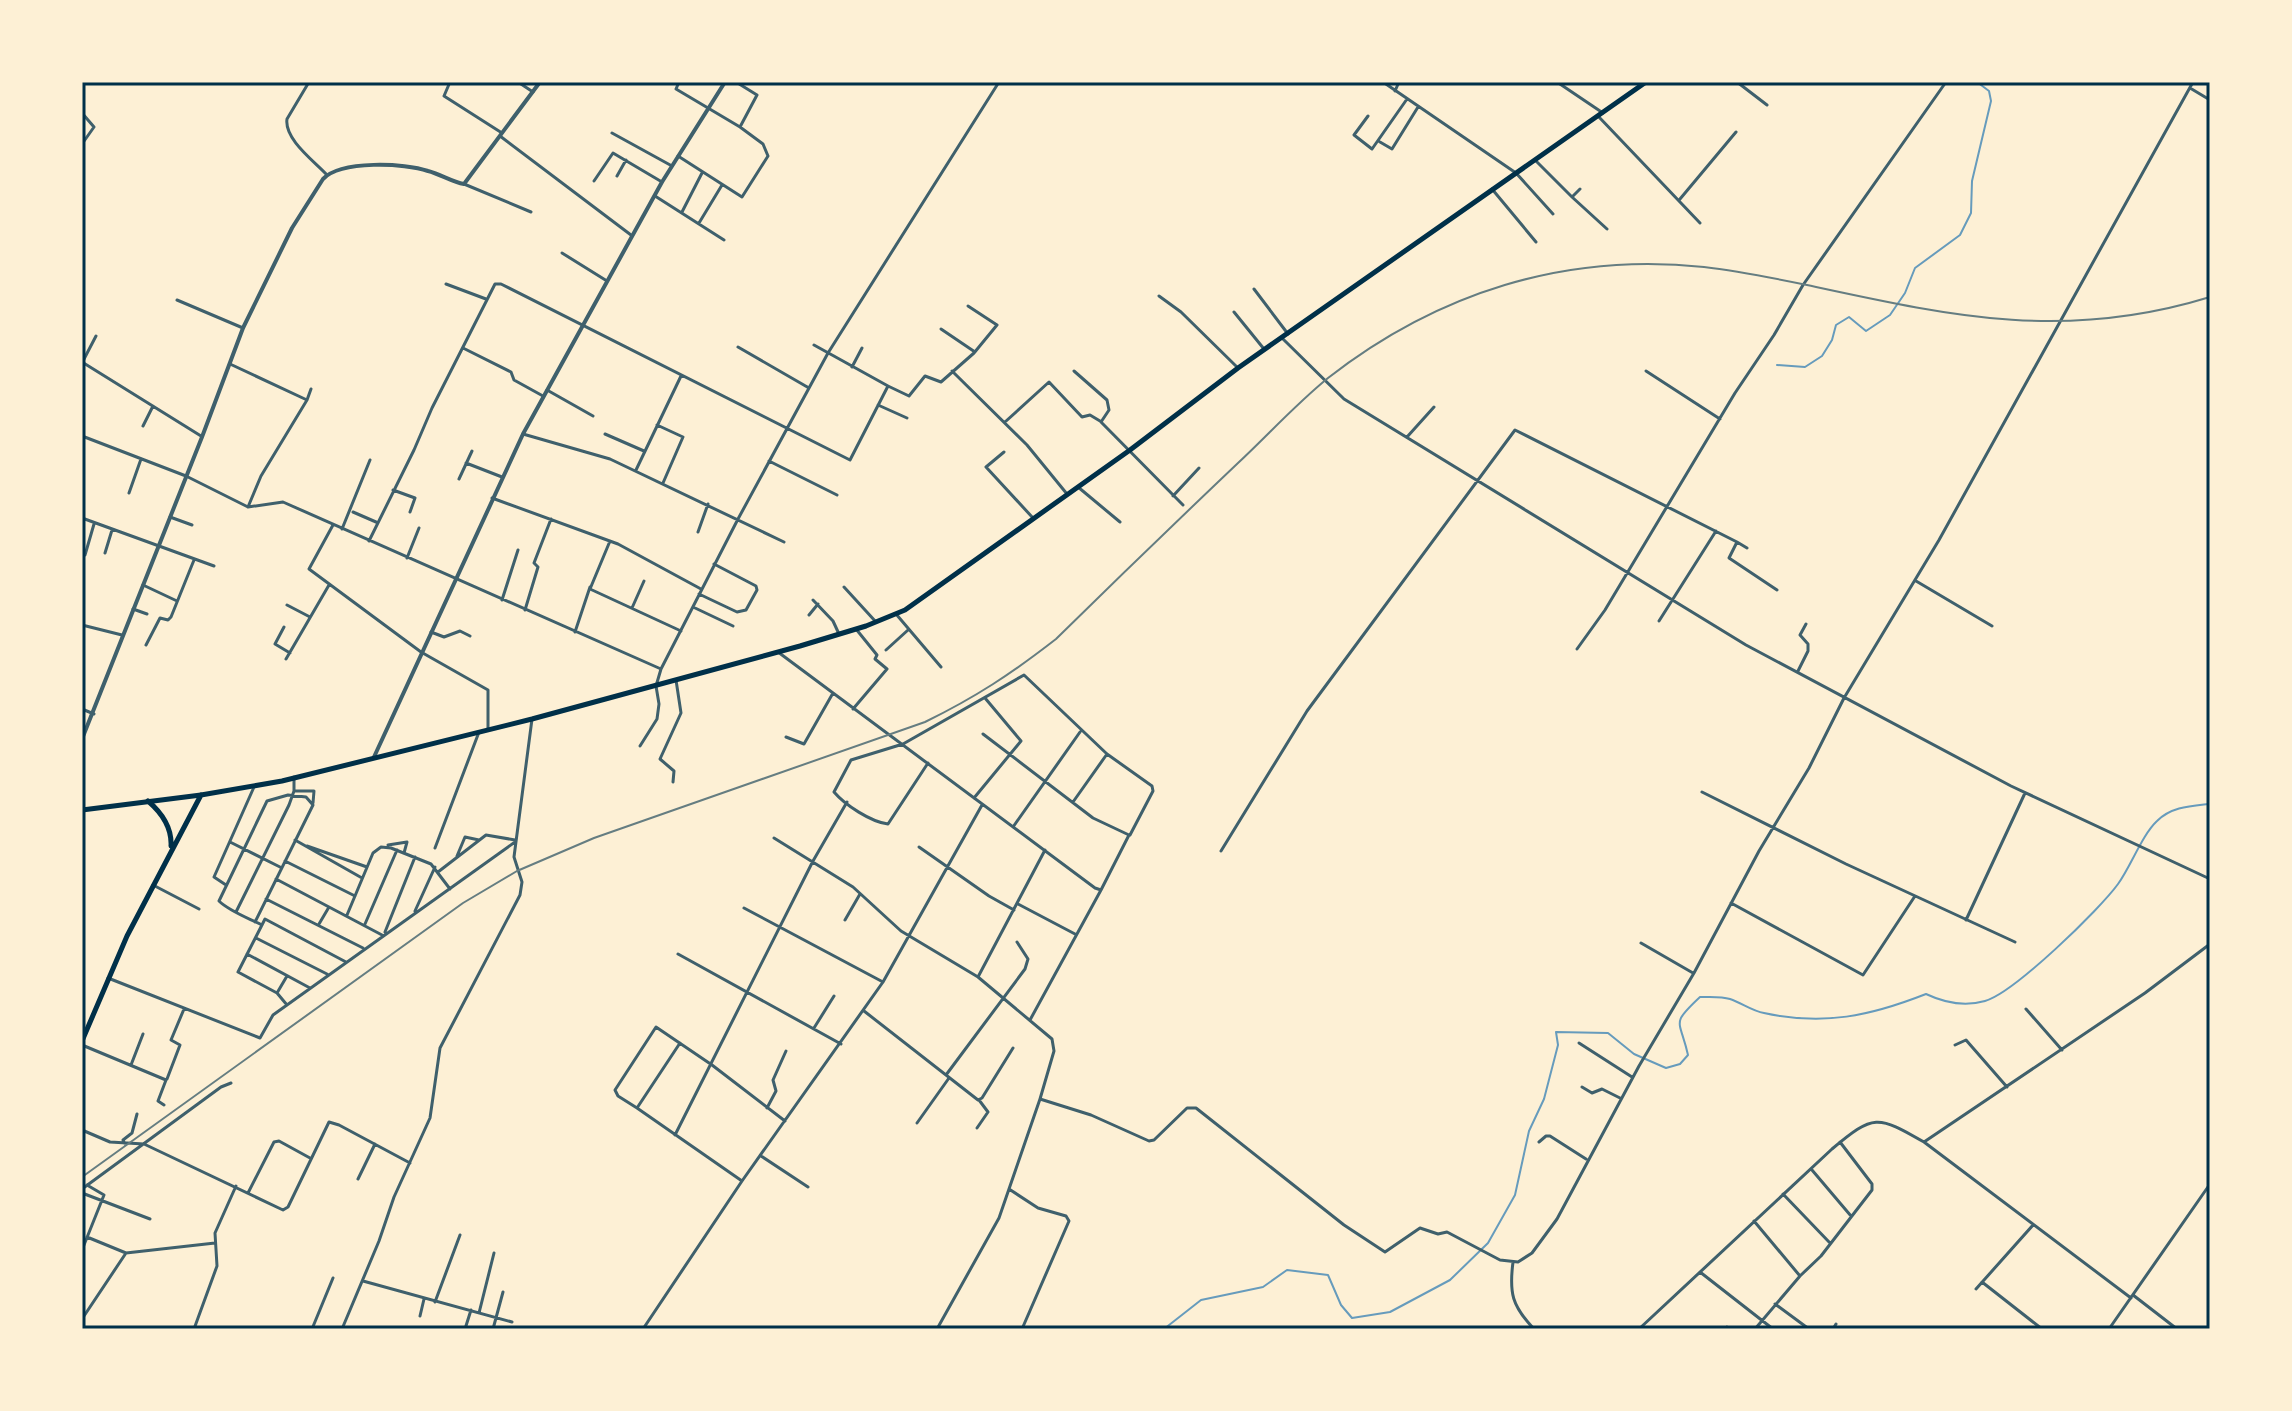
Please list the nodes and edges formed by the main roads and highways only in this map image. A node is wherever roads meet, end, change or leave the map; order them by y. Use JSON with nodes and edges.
{"nodes":[{"id":1,"x":1646,"y":82,"type":"edge"},
{"id":2,"x":201,"y":795,"type":"junction"},
{"id":3,"x":148,"y":801,"type":"junction"},
{"id":4,"x":82,"y":810,"type":"edge"},
{"id":5,"x":171,"y":851,"type":"junction"},
{"id":6,"x":82,"y":1043,"type":"edge"}],
"edges":[{"from":1,"to":2,"type":"main road"},
{"from":2,"to":3,"type":"main road"},
{"from":2,"to":5,"type":"main road"},
{"from":3,"to":4,"type":"main road"},
{"from":3,"to":5,"type":"main road"},
{"from":5,"to":6,"type":"main road"}]}
